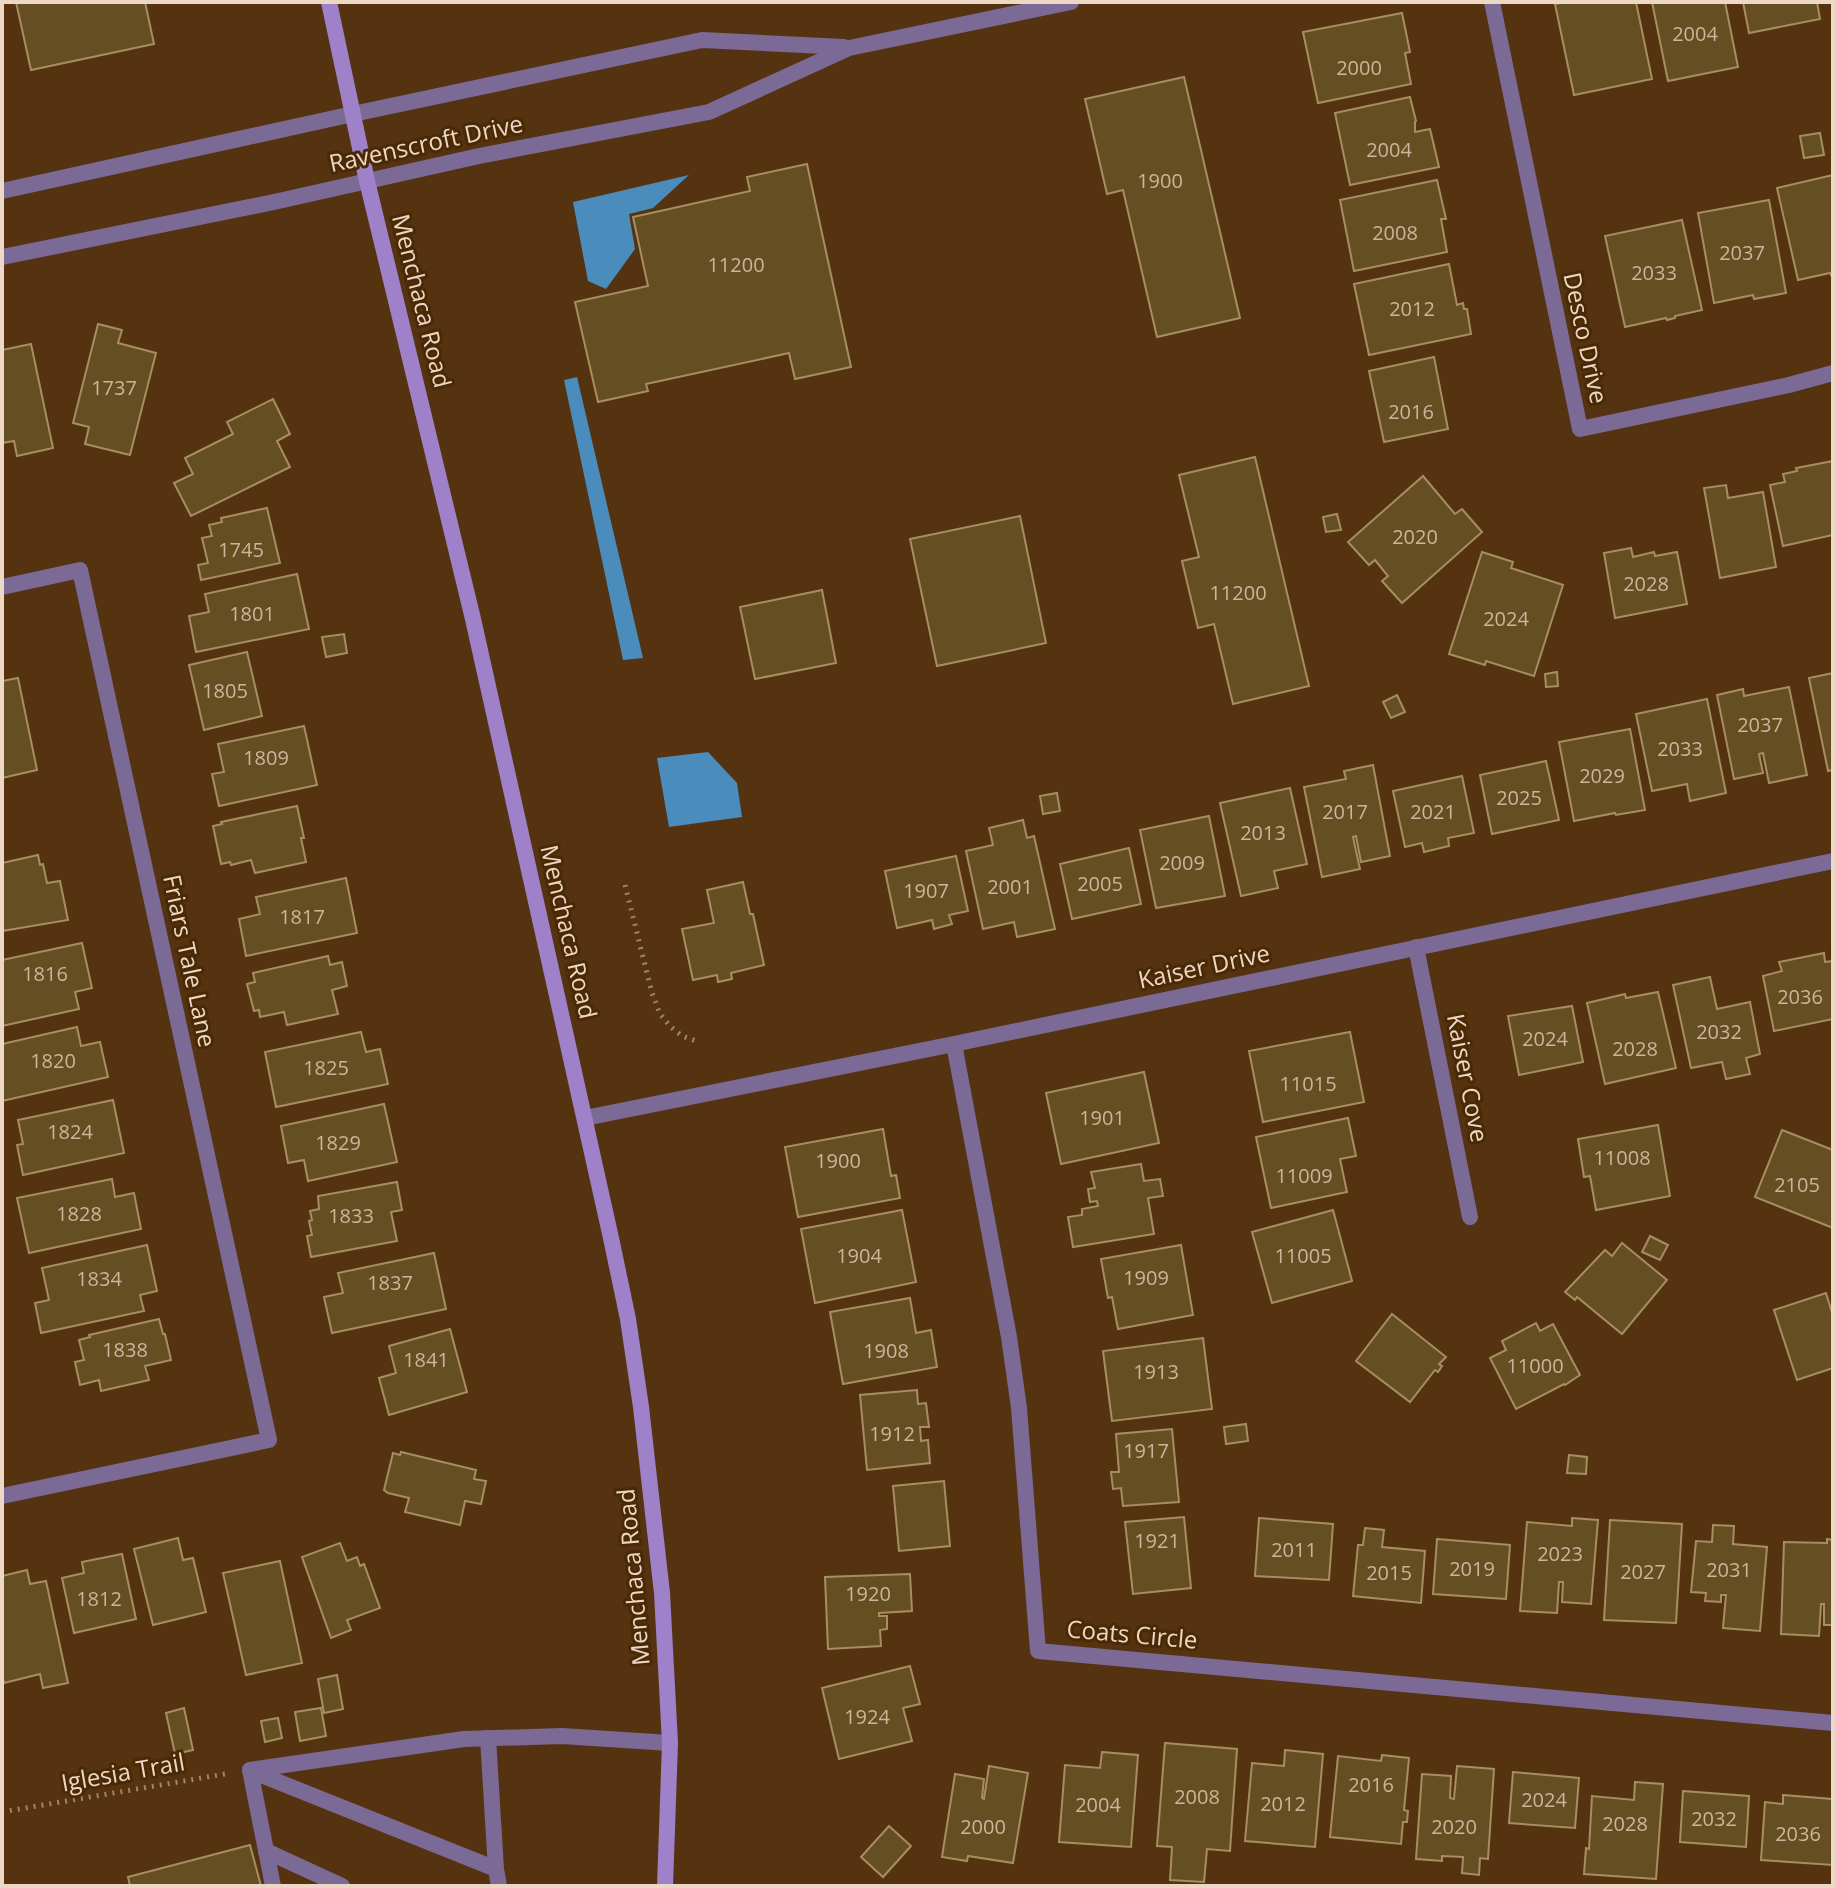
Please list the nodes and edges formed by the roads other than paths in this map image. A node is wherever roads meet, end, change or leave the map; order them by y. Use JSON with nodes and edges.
{"nodes":[{"id":1,"x":329,"y":2,"type":"edge"},
{"id":2,"x":1071,"y":2,"type":"edge"},
{"id":3,"x":1492,"y":2,"type":"edge"},
{"id":4,"x":849,"y":48,"type":"junction"},
{"id":5,"x":353,"y":114,"type":"junction"},
{"id":6,"x":367,"y":181,"type":"junction"},
{"id":7,"x":2,"y":191,"type":"edge"},
{"id":8,"x":2,"y":257,"type":"edge"},
{"id":9,"x":1833,"y":373,"type":"edge"},
{"id":10,"x":2,"y":587,"type":"edge"},
{"id":11,"x":1833,"y":861,"type":"edge"},
{"id":12,"x":1416,"y":947,"type":"junction"},
{"id":13,"x":954,"y":1044,"type":"junction"},
{"id":14,"x":585,"y":1118,"type":"junction"},
{"id":15,"x":1470,"y":1217,"type":"dead end"},
{"id":16,"x":2,"y":1496,"type":"edge"},
{"id":17,"x":1833,"y":1723,"type":"edge"},
{"id":18,"x":488,"y":1738,"type":"junction"},
{"id":19,"x":670,"y":1743,"type":"junction"},
{"id":20,"x":250,"y":1770,"type":"junction"},
{"id":21,"x":266,"y":1851,"type":"junction"},
{"id":22,"x":498,"y":1878,"type":"edge"},
{"id":23,"x":273,"y":1886,"type":"edge"},
{"id":24,"x":342,"y":1886,"type":"edge"},
{"id":25,"x":665,"y":1886,"type":"edge"}],
"edges":[{"from":1,"to":5,"type":"main road","name":"Menchaca Road"},
{"from":2,"to":4,"type":"street","name":"Ravenscroft Drive"},
{"from":3,"to":9,"type":"street","name":"Desco Drive"},
{"from":4,"to":5,"type":"street","name":"Ravenscroft Drive"},
{"from":4,"to":6,"type":"street","name":"Ravenscroft Drive"},
{"from":5,"to":6,"type":"main road","name":"Menchaca Road"},
{"from":5,"to":7,"type":"street","name":"Ravenscroft Drive"},
{"from":6,"to":8,"type":"street","name":"Ravenscroft Drive"},
{"from":6,"to":14,"type":"main road","name":"Menchaca Road"},
{"from":10,"to":16,"type":"street","name":"Friars Tale Lane"},
{"from":11,"to":12,"type":"street","name":"Kaiser Drive"},
{"from":12,"to":13,"type":"street","name":"Kaiser Drive"},
{"from":12,"to":15,"type":"street","name":"Kaiser Cove"},
{"from":13,"to":14,"type":"street","name":"Kaiser Drive"},
{"from":13,"to":17,"type":"street","name":"Coats Circle"},
{"from":14,"to":19,"type":"main road","name":"Menchaca Road"},
{"from":18,"to":19,"type":"street"},
{"from":18,"to":20,"type":"street"},
{"from":18,"to":22,"type":"street"},
{"from":19,"to":25,"type":"main road","name":"Menchaca Road"},
{"from":20,"to":21,"type":"street"},
{"from":20,"to":22,"type":"street"},
{"from":21,"to":23,"type":"street"},
{"from":21,"to":24,"type":"street"}]}
